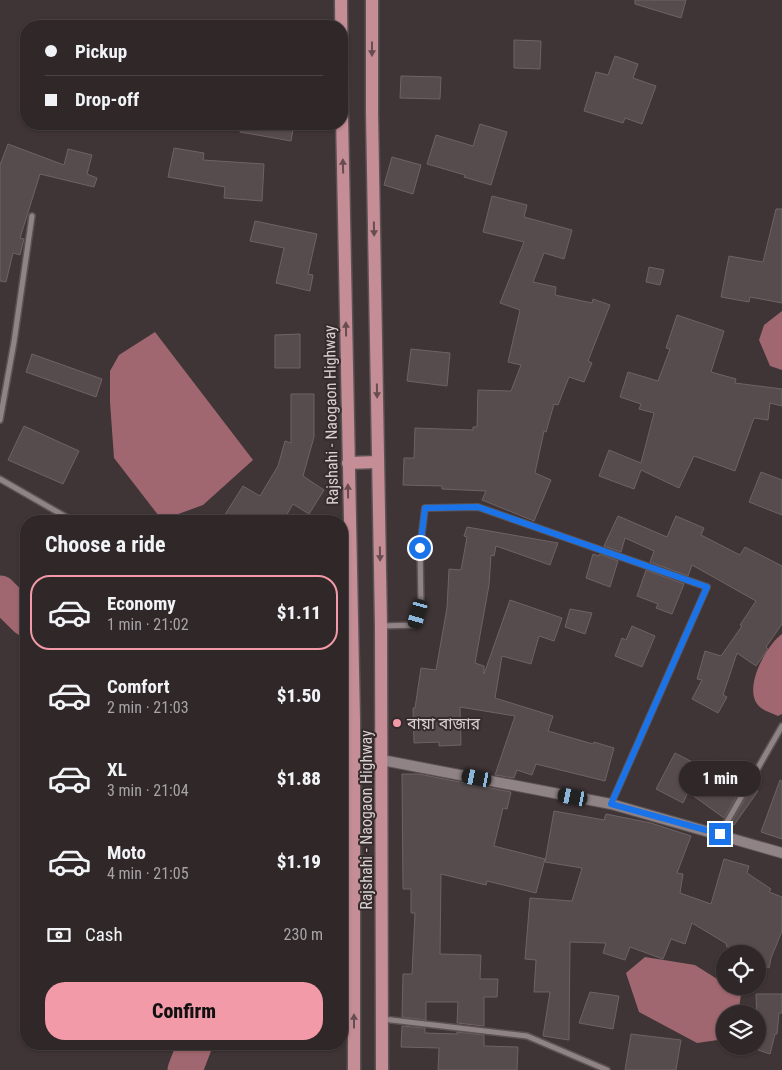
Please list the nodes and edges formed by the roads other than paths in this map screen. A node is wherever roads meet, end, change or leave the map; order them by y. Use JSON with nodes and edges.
{"nodes":[{"id":1,"x":342,"y":0,"type":"edge"},
{"id":2,"x":372,"y":0,"type":"edge"},
{"id":3,"x":342,"y":20,"type":"edge"},
{"id":4,"x":342,"y":130,"type":"edge"},
{"id":5,"x":32,"y":216,"type":"dead end"},
{"id":6,"x":0,"y":420,"type":"edge"},
{"id":7,"x":378,"y":462,"type":"junction"},
{"id":8,"x":348,"y":464,"type":"junction"},
{"id":9,"x":0,"y":479,"type":"edge"},
{"id":10,"x":62,"y":515,"type":"edge"},
{"id":11,"x":381,"y":626,"type":"junction"},
{"id":12,"x":348,"y":715,"type":"edge"},
{"id":13,"x":354,"y":720,"type":"junction"},
{"id":14,"x":782,"y":726,"type":"edge"},
{"id":15,"x":382,"y":760,"type":"junction"},
{"id":16,"x":611,"y":804,"type":"junction"},
{"id":17,"x":720,"y":834,"type":"junction"},
{"id":18,"x":782,"y":854,"type":"edge"},
{"id":19,"x":382,"y":1019,"type":"junction"},
{"id":20,"x":352,"y":1067,"type":"edge"},
{"id":21,"x":382,"y":1070,"type":"edge"},
{"id":22,"x":607,"y":1070,"type":"edge"}],
"edges":[{"from":3,"to":1,"type":"main road","name":"Rajshahi - Naogaon Highway","one_way":true},
{"from":2,"to":7,"type":"main road","name":"Rajshahi - Naogaon Highway","one_way":true},
{"from":8,"to":4,"type":"main road","name":"Rajshahi - Naogaon Highway","one_way":true},
{"from":5,"to":6,"type":"street"},
{"from":7,"to":8,"type":"main road"},
{"from":7,"to":11,"type":"main road","name":"Rajshahi - Naogaon Highway","one_way":true},
{"from":13,"to":8,"type":"main road","name":"Rajshahi - Naogaon Highway","one_way":true},
{"from":9,"to":10,"type":"street"},
{"from":11,"to":15,"type":"main road","name":"Rajshahi - Naogaon Highway"},
{"from":11,"to":16,"type":"street"},
{"from":12,"to":13,"type":"street"},
{"from":20,"to":13,"type":"main road","name":"Rajshahi - Naogaon Highway","one_way":true},
{"from":14,"to":17,"type":"street"},
{"from":15,"to":16,"type":"main road"},
{"from":15,"to":19,"type":"main road","name":"Rajshahi - Naogaon Highway"},
{"from":16,"to":17,"type":"main road"},
{"from":17,"to":18,"type":"main road"},
{"from":19,"to":21,"type":"main road","name":"Rajshahi - Naogaon Highway"},
{"from":19,"to":22,"type":"street"}]}
